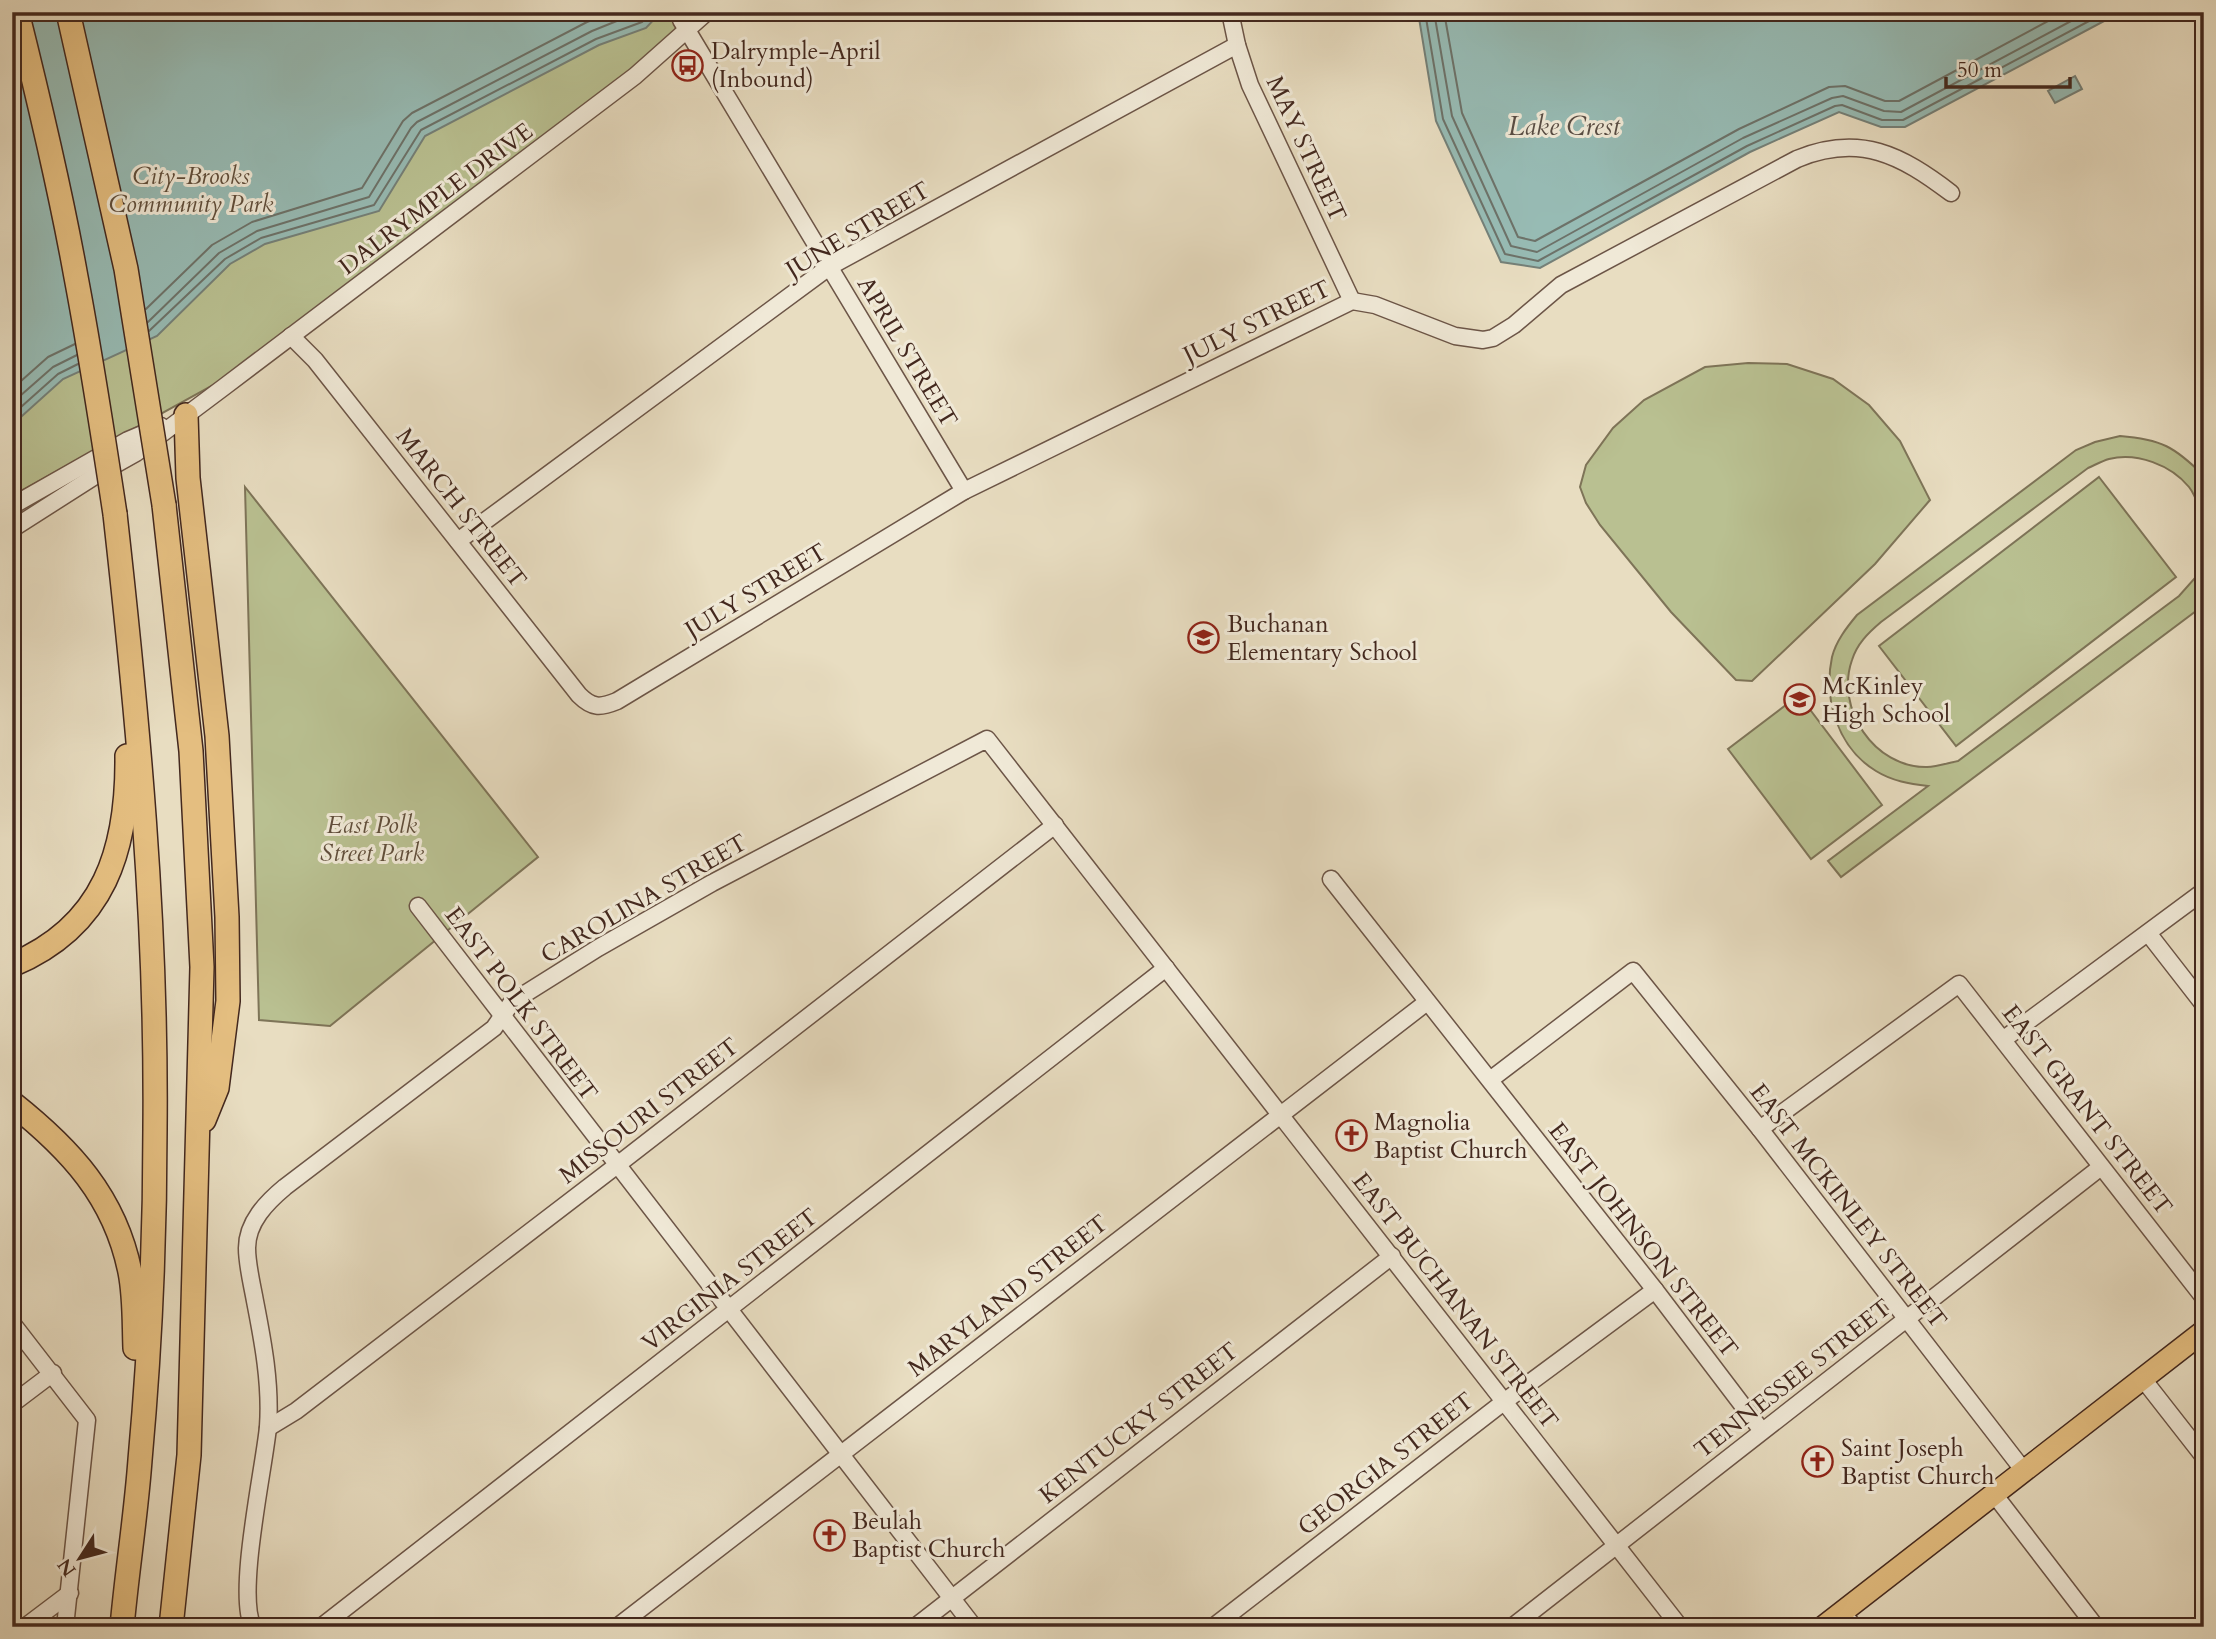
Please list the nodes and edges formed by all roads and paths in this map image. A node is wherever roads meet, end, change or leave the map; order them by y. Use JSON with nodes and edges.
{"nodes":[{"id":1,"x":17,"y":12,"type":"edge"},
{"id":2,"x":68,"y":12,"type":"edge"},
{"id":3,"x":707,"y":12,"type":"edge"},
{"id":4,"x":1230,"y":12,"type":"edge"},
{"id":5,"x":685,"y":25,"type":"junction"},
{"id":6,"x":1237,"y":45,"type":"junction"},
{"id":7,"x":1951,"y":193,"type":"dead end"},
{"id":8,"x":829,"y":267,"type":"junction"},
{"id":9,"x":1352,"y":301,"type":"junction"},
{"id":10,"x":291,"y":336,"type":"junction"},
{"id":11,"x":186,"y":415,"type":"junction"},
{"id":12,"x":964,"y":491,"type":"junction"},
{"id":13,"x":12,"y":506,"type":"edge"},
{"id":14,"x":12,"y":529,"type":"edge"},
{"id":15,"x":458,"y":541,"type":"junction"},
{"id":16,"x":130,"y":634,"type":"junction"},
{"id":17,"x":596,"y":707,"type":"joint"},
{"id":18,"x":987,"y":739,"type":"joint"},
{"id":19,"x":1055,"y":825,"type":"junction"},
{"id":20,"x":1331,"y":879,"type":"dead end"},
{"id":21,"x":2204,"y":891,"type":"edge"},
{"id":22,"x":418,"y":906,"type":"dead end"},
{"id":23,"x":2148,"y":933,"type":"junction"},
{"id":24,"x":12,"y":965,"type":"edge"},
{"id":25,"x":1166,"y":968,"type":"junction"},
{"id":26,"x":1427,"y":1002,"type":"junction"},
{"id":27,"x":2204,"y":1005,"type":"edge"},
{"id":28,"x":501,"y":1016,"type":"junction"},
{"id":29,"x":2004,"y":1039,"type":"junction"},
{"id":30,"x":1490,"y":1080,"type":"junction"},
{"id":31,"x":12,"y":1103,"type":"edge"},
{"id":32,"x":1281,"y":1114,"type":"junction"},
{"id":33,"x":1760,"y":1129,"type":"junction"},
{"id":34,"x":198,"y":1132,"type":"junction"},
{"id":35,"x":616,"y":1166,"type":"junction"},
{"id":36,"x":2101,"y":1167,"type":"junction"},
{"id":37,"x":1392,"y":1256,"type":"junction"},
{"id":38,"x":1655,"y":1290,"type":"junction"},
{"id":39,"x":2204,"y":1298,"type":"edge"},
{"id":40,"x":730,"y":1309,"type":"junction"},
{"id":41,"x":1907,"y":1320,"type":"junction"},
{"id":42,"x":12,"y":1323,"type":"edge"},
{"id":43,"x":2204,"y":1331,"type":"edge"},
{"id":44,"x":53,"y":1373,"type":"junction"},
{"id":45,"x":2143,"y":1379,"type":"junction"},
{"id":46,"x":1505,"y":1401,"type":"junction"},
{"id":47,"x":12,"y":1404,"type":"edge"},
{"id":48,"x":268,"y":1428,"type":"junction"},
{"id":49,"x":1762,"y":1431,"type":"junction"},
{"id":50,"x":842,"y":1452,"type":"junction"},
{"id":51,"x":2204,"y":1457,"type":"edge"},
{"id":52,"x":140,"y":1462,"type":"junction"},
{"id":53,"x":2024,"y":1471,"type":"junction"},
{"id":54,"x":1994,"y":1494,"type":"junction"},
{"id":55,"x":1617,"y":1546,"type":"junction"},
{"id":56,"x":70,"y":1592,"type":"junction"},
{"id":57,"x":952,"y":1598,"type":"junction"},
{"id":58,"x":1848,"y":1619,"type":"edge"},
{"id":59,"x":25,"y":1627,"type":"edge"},
{"id":60,"x":65,"y":1627,"type":"edge"},
{"id":61,"x":122,"y":1627,"type":"edge"},
{"id":62,"x":171,"y":1627,"type":"edge"},
{"id":63,"x":253,"y":1627,"type":"edge"},
{"id":64,"x":321,"y":1627,"type":"edge"},
{"id":65,"x":617,"y":1627,"type":"edge"},
{"id":66,"x":915,"y":1627,"type":"edge"},
{"id":67,"x":974,"y":1627,"type":"edge"},
{"id":68,"x":1213,"y":1627,"type":"edge"},
{"id":69,"x":1512,"y":1627,"type":"edge"},
{"id":70,"x":1680,"y":1627,"type":"edge"},
{"id":71,"x":1823,"y":1627,"type":"edge"},
{"id":72,"x":2096,"y":1627,"type":"edge"}],
"edges":[{"from":1,"to":16,"type":"highway","bridge":true},
{"from":2,"to":34,"type":"highway","bridge":true},
{"from":3,"to":5,"type":"street","name":"DALRYMPLE DRIVE"},
{"from":4,"to":6,"type":"street","name":"MAY STREET"},
{"from":5,"to":8,"type":"street","name":"APRIL STREET"},
{"from":5,"to":10,"type":"street","name":"DALRYMPLE DRIVE"},
{"from":6,"to":8,"type":"street","name":"JUNE STREET"},
{"from":6,"to":9,"type":"street","name":"MAY STREET"},
{"from":7,"to":9,"type":"street","name":"JULY STREET"},
{"from":8,"to":12,"type":"street","name":"APRIL STREET"},
{"from":8,"to":15,"type":"street","name":"JUNE STREET"},
{"from":9,"to":12,"type":"street","name":"JULY STREET"},
{"from":10,"to":11,"type":"street","name":"DALRYMPLE DRIVE"},
{"from":10,"to":15,"type":"street","name":"MARCH STREET"},
{"from":11,"to":13,"type":"street","name":"DALRYMPLE DRIVE"},
{"from":11,"to":14,"type":"street","name":"DALRYMPLE DRIVE"},
{"from":11,"to":34,"type":"highway"},
{"from":12,"to":17,"type":"street","name":"JULY STREET"},
{"from":15,"to":17,"type":"street","name":"MARCH STREET"},
{"from":16,"to":24,"type":"highway"},
{"from":16,"to":52,"type":"highway"},
{"from":18,"to":19,"type":"street","name":"EAST BUCHANAN STREET"},
{"from":18,"to":28,"type":"street","name":"CAROLINA STREET"},
{"from":19,"to":25,"type":"street","name":"EAST BUCHANAN STREET"},
{"from":19,"to":35,"type":"street","name":"MISSOURI STREET"},
{"from":20,"to":26,"type":"street","name":"EAST JOHNSON STREET"},
{"from":21,"to":23,"type":"street"},
{"from":22,"to":28,"type":"street","name":"EAST POLK STREET"},
{"from":23,"to":27,"type":"street"},
{"from":23,"to":29,"type":"street"},
{"from":25,"to":32,"type":"street","name":"EAST BUCHANAN STREET"},
{"from":25,"to":40,"type":"street","name":"VIRGINIA STREET"},
{"from":26,"to":30,"type":"street","name":"EAST JOHNSON STREET"},
{"from":26,"to":32,"type":"street","name":"MARYLAND STREET"},
{"from":28,"to":35,"type":"street","name":"EAST POLK STREET"},
{"from":28,"to":48,"type":"street","name":"CAROLINA STREET"},
{"from":29,"to":33,"type":"street","name":"EAST GRANT STREET"},
{"from":29,"to":36,"type":"street","name":"EAST GRANT STREET"},
{"from":30,"to":33,"type":"street","name":"EAST MCKINLEY STREET"},
{"from":30,"to":38,"type":"street","name":"EAST JOHNSON STREET"},
{"from":31,"to":52,"type":"highway"},
{"from":32,"to":37,"type":"street","name":"EAST BUCHANAN STREET"},
{"from":32,"to":50,"type":"street","name":"MARYLAND STREET"},
{"from":33,"to":41,"type":"street","name":"EAST MCKINLEY STREET"},
{"from":34,"to":62,"type":"highway"},
{"from":35,"to":40,"type":"street","name":"EAST POLK STREET"},
{"from":35,"to":48,"type":"street","name":"MISSOURI STREET"},
{"from":36,"to":39,"type":"street","name":"EAST GRANT STREET"},
{"from":36,"to":41,"type":"street","name":"TENNESSEE STREET"},
{"from":37,"to":46,"type":"street","name":"EAST BUCHANAN STREET"},
{"from":37,"to":57,"type":"street","name":"KENTUCKY STREET"},
{"from":38,"to":46,"type":"street","name":"GEORGIA STREET"},
{"from":38,"to":49,"type":"street","name":"EAST JOHNSON STREET"},
{"from":40,"to":50,"type":"street","name":"EAST POLK STREET"},
{"from":40,"to":64,"type":"street","name":"VIRGINIA STREET"},
{"from":41,"to":49,"type":"street","name":"TENNESSEE STREET"},
{"from":41,"to":53,"type":"street","name":"EAST MCKINLEY STREET"},
{"from":42,"to":44,"type":"street"},
{"from":43,"to":45,"type":"main road"},
{"from":44,"to":47,"type":"street"},
{"from":44,"to":56,"type":"street"},
{"from":45,"to":51,"type":"street"},
{"from":45,"to":53,"type":"main road"},
{"from":46,"to":55,"type":"street","name":"EAST BUCHANAN STREET"},
{"from":46,"to":68,"type":"street","name":"GEORGIA STREET"},
{"from":48,"to":63,"type":"street"},
{"from":49,"to":55,"type":"street","name":"TENNESSEE STREET"},
{"from":50,"to":57,"type":"street","name":"EAST POLK STREET"},
{"from":50,"to":65,"type":"street","name":"MARYLAND STREET"},
{"from":52,"to":61,"type":"highway"},
{"from":53,"to":54,"type":"main road"},
{"from":54,"to":58,"type":"main road"},
{"from":54,"to":72,"type":"street"},
{"from":55,"to":69,"type":"street","name":"TENNESSEE STREET"},
{"from":55,"to":70,"type":"street","name":"EAST BUCHANAN STREET"},
{"from":56,"to":59,"type":"street"},
{"from":56,"to":60,"type":"street"},
{"from":57,"to":66,"type":"street","name":"KENTUCKY STREET"},
{"from":57,"to":67,"type":"street","name":"EAST POLK STREET"},
{"from":58,"to":71,"type":"main road"}]}
